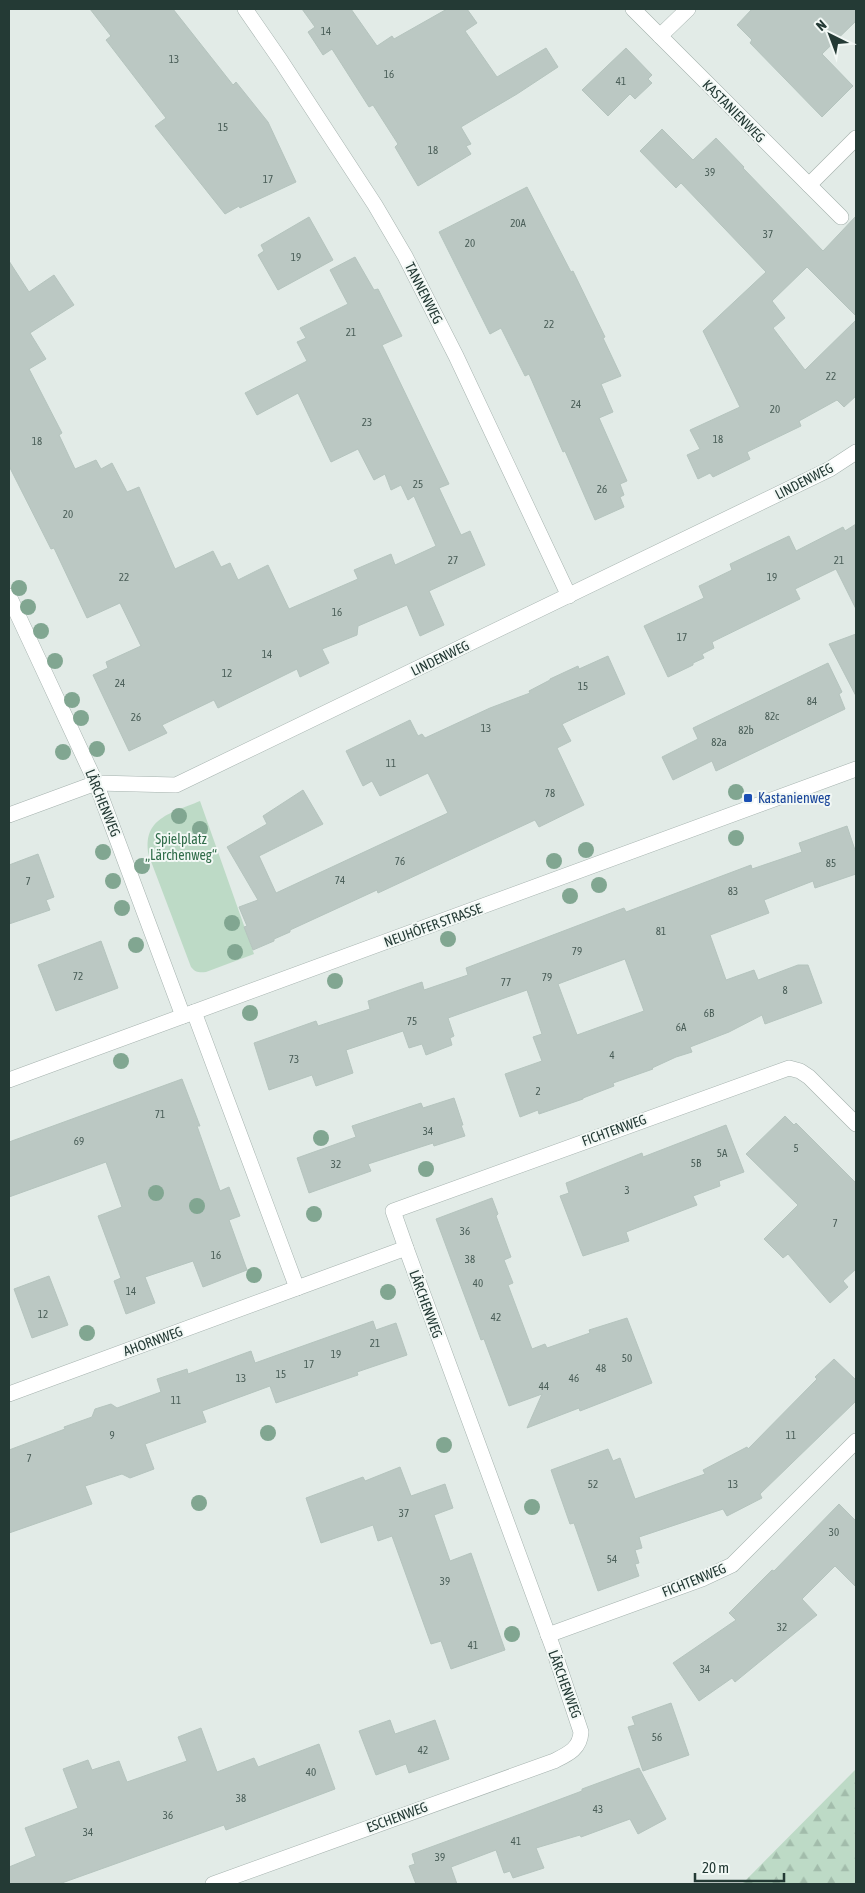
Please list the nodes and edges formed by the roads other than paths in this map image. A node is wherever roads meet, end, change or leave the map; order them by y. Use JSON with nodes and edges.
{"nodes":[{"id":1,"x":245,"y":9,"type":"edge"},
{"id":2,"x":633,"y":9,"type":"edge"},
{"id":3,"x":688,"y":9,"type":"edge"},
{"id":4,"x":660,"y":36,"type":"junction"},
{"id":5,"x":856,"y":138,"type":"edge"},
{"id":6,"x":809,"y":185,"type":"junction"},
{"id":7,"x":841,"y":217,"type":"dead end"},
{"id":8,"x":856,"y":452,"type":"edge"},
{"id":9,"x":9,"y":596,"type":"edge"},
{"id":10,"x":570,"y":596,"type":"junction"},
{"id":11,"x":856,"y":769,"type":"edge"},
{"id":12,"x":96,"y":783,"type":"junction"},
{"id":13,"x":9,"y":815,"type":"edge"},
{"id":14,"x":189,"y":1014,"type":"junction"},
{"id":15,"x":9,"y":1080,"type":"edge"},
{"id":16,"x":856,"y":1124,"type":"edge"},
{"id":17,"x":406,"y":1248,"type":"junction"},
{"id":18,"x":298,"y":1288,"type":"junction"},
{"id":19,"x":9,"y":1394,"type":"edge"},
{"id":20,"x":856,"y":1441,"type":"edge"},
{"id":21,"x":548,"y":1635,"type":"junction"},
{"id":22,"x":578,"y":1744,"type":"joint"},
{"id":23,"x":213,"y":1884,"type":"edge"}],
"edges":[{"from":1,"to":10,"type":"street","name":"TANNENWEG"},
{"from":2,"to":4,"type":"street","name":"KASTANIENWEG"},
{"from":3,"to":4,"type":"street"},
{"from":4,"to":6,"type":"street","name":"KASTANIENWEG"},
{"from":5,"to":6,"type":"street"},
{"from":6,"to":7,"type":"street","name":"KASTANIENWEG"},
{"from":8,"to":10,"type":"street","name":"LINDENWEG"},
{"from":9,"to":12,"type":"street","name":"LÄRCHENWEG"},
{"from":10,"to":12,"type":"street","name":"LINDENWEG"},
{"from":11,"to":14,"type":"street","name":"NEUHÖFER STRASSE"},
{"from":12,"to":13,"type":"street","name":"LINDENWEG"},
{"from":12,"to":14,"type":"street","name":"LÄRCHENWEG"},
{"from":14,"to":15,"type":"street","name":"NEUHÖFER STRASSE"},
{"from":14,"to":18,"type":"street","name":"LÄRCHENWEG"},
{"from":16,"to":17,"type":"street","name":"FICHTENWEG"},
{"from":17,"to":18,"type":"street"},
{"from":17,"to":21,"type":"street","name":"LÄRCHENWEG"},
{"from":18,"to":19,"type":"street","name":"AHORNWEG"},
{"from":20,"to":21,"type":"street","name":"FICHTENWEG"},
{"from":21,"to":22,"type":"street","name":"LÄRCHENWEG"},
{"from":22,"to":23,"type":"street","name":"ESCHENWEG"}]}
